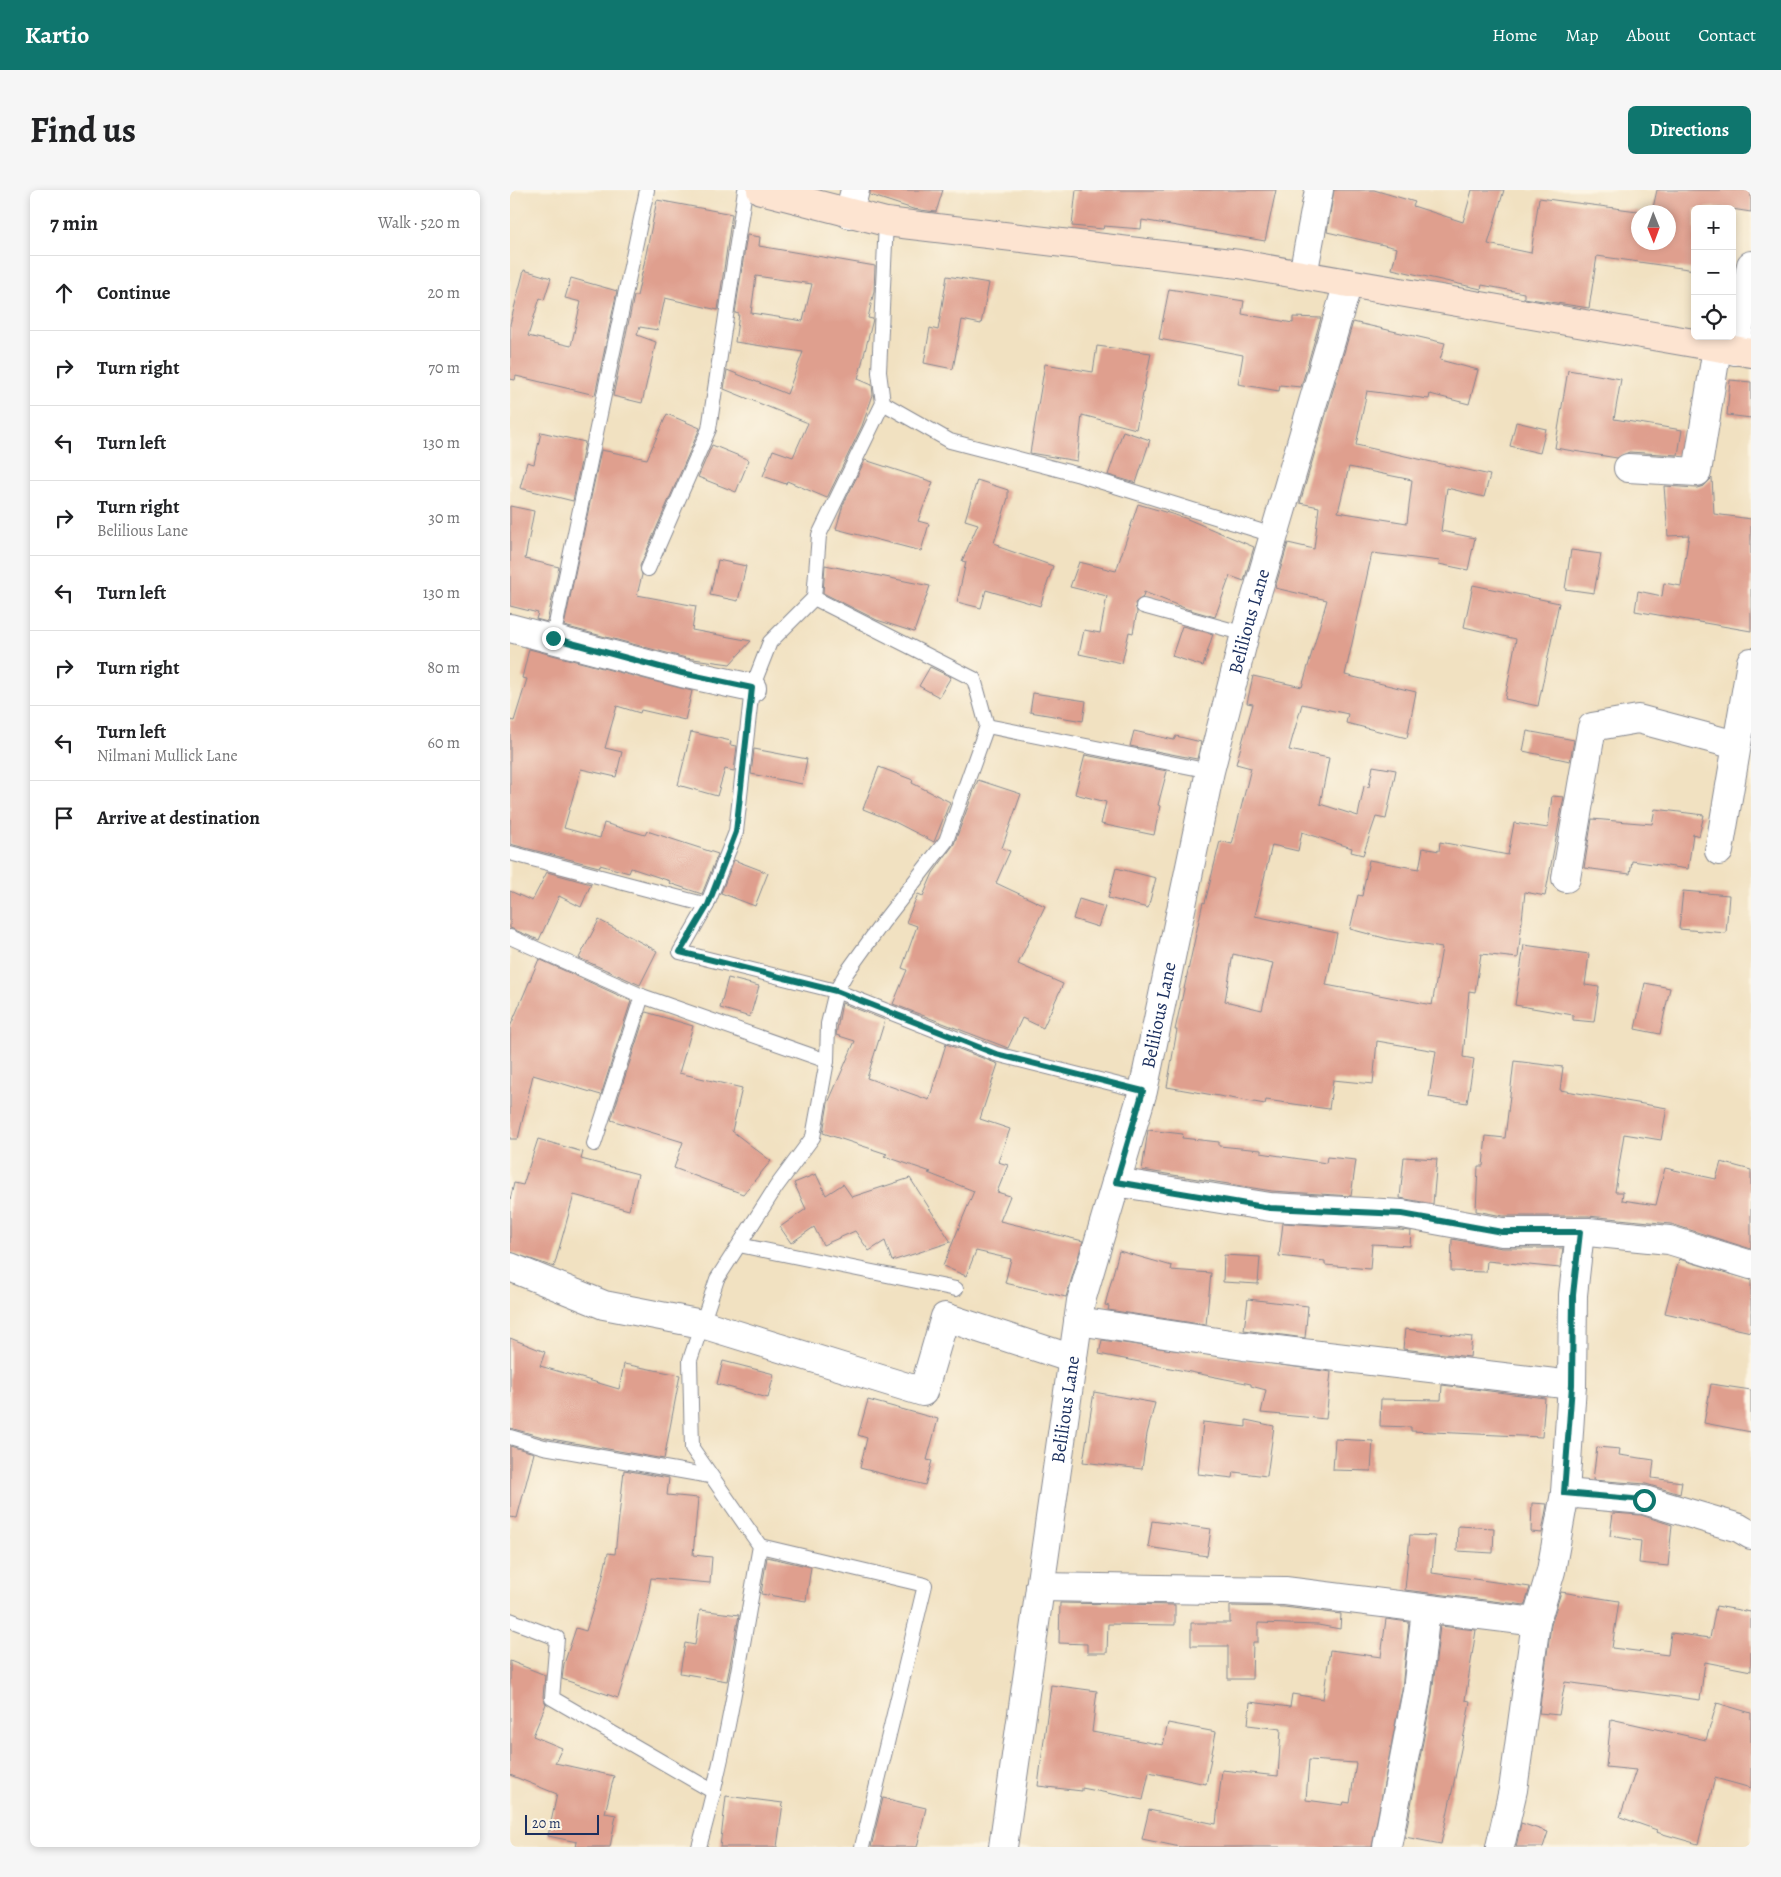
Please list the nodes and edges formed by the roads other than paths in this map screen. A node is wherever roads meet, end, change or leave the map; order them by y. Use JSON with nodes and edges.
{"nodes":[{"id":1,"x":648,"y":190,"type":"edge"},
{"id":2,"x":745,"y":190,"type":"edge"},
{"id":3,"x":761,"y":190,"type":"edge"},
{"id":4,"x":1319,"y":190,"type":"edge"},
{"id":5,"x":852,"y":202,"type":"edge"},
{"id":6,"x":886,"y":222,"type":"junction"},
{"id":7,"x":1751,"y":265,"type":"edge"},
{"id":8,"x":1303,"y":275,"type":"junction"},
{"id":9,"x":1348,"y":283,"type":"junction"},
{"id":10,"x":1734,"y":351,"type":"edge"},
{"id":11,"x":883,"y":403,"type":"junction"},
{"id":12,"x":1628,"y":468,"type":"dead end"},
{"id":13,"x":1273,"y":535,"type":"junction"},
{"id":14,"x":648,"y":569,"type":"dead end"},
{"id":15,"x":814,"y":598,"type":"junction"},
{"id":16,"x":1143,"y":606,"type":"dead end"},
{"id":17,"x":510,"y":628,"type":"edge"},
{"id":18,"x":1245,"y":634,"type":"junction"},
{"id":19,"x":553,"y":638,"type":"junction"},
{"id":20,"x":1751,"y":662,"type":"edge"},
{"id":21,"x":752,"y":688,"type":"junction"},
{"id":22,"x":987,"y":726,"type":"junction"},
{"id":23,"x":1736,"y":745,"type":"junction"},
{"id":24,"x":1210,"y":771,"type":"junction"},
{"id":25,"x":1719,"y":851,"type":"dead end"},
{"id":26,"x":510,"y":853,"type":"edge"},
{"id":27,"x":1566,"y":878,"type":"dead end"},
{"id":28,"x":708,"y":905,"type":"junction"},
{"id":29,"x":510,"y":937,"type":"edge"},
{"id":30,"x":836,"y":991,"type":"junction"},
{"id":31,"x":642,"y":996,"type":"junction"},
{"id":32,"x":827,"y":1060,"type":"junction"},
{"id":33,"x":1143,"y":1091,"type":"junction"},
{"id":34,"x":594,"y":1144,"type":"dead end"},
{"id":35,"x":1116,"y":1182,"type":"junction"},
{"id":36,"x":1580,"y":1232,"type":"junction"},
{"id":37,"x":739,"y":1245,"type":"junction"},
{"id":38,"x":1751,"y":1265,"type":"edge"},
{"id":39,"x":510,"y":1267,"type":"edge"},
{"id":40,"x":956,"y":1289,"type":"dead end"},
{"id":41,"x":1078,"y":1321,"type":"junction"},
{"id":42,"x":702,"y":1324,"type":"junction"},
{"id":43,"x":1073,"y":1359,"type":"junction"},
{"id":44,"x":1572,"y":1385,"type":"junction"},
{"id":45,"x":510,"y":1437,"type":"edge"},
{"id":46,"x":710,"y":1476,"type":"junction"},
{"id":47,"x":1564,"y":1493,"type":"junction"},
{"id":48,"x":1751,"y":1535,"type":"edge"},
{"id":49,"x":760,"y":1546,"type":"junction"},
{"id":50,"x":1040,"y":1587,"type":"junction"},
{"id":51,"x":1426,"y":1608,"type":"junction"},
{"id":52,"x":510,"y":1620,"type":"edge"},
{"id":53,"x":1536,"y":1622,"type":"junction"},
{"id":54,"x":714,"y":1792,"type":"junction"},
{"id":55,"x":699,"y":1847,"type":"edge"},
{"id":56,"x":862,"y":1847,"type":"edge"},
{"id":57,"x":1003,"y":1847,"type":"edge"},
{"id":58,"x":1387,"y":1847,"type":"edge"},
{"id":59,"x":1500,"y":1847,"type":"edge"}],
"edges":[{"from":1,"to":19,"type":"lane"},
{"from":2,"to":14,"type":"lane"},
{"from":3,"to":5,"type":"main road"},
{"from":4,"to":8,"type":"street"},
{"from":5,"to":6,"type":"main road"},
{"from":6,"to":8,"type":"main road"},
{"from":6,"to":11,"type":"lane"},
{"from":7,"to":10,"type":"street"},
{"from":8,"to":9,"type":"main road"},
{"from":9,"to":10,"type":"main road"},
{"from":9,"to":13,"type":"street","name":"Belilious Lane"},
{"from":10,"to":12,"type":"street"},
{"from":11,"to":13,"type":"lane"},
{"from":11,"to":15,"type":"lane"},
{"from":13,"to":18,"type":"street","name":"Belilious Lane"},
{"from":15,"to":21,"type":"lane"},
{"from":15,"to":22,"type":"lane"},
{"from":16,"to":18,"type":"lane"},
{"from":17,"to":19,"type":"street"},
{"from":18,"to":24,"type":"street","name":"Belilious Lane"},
{"from":19,"to":21,"type":"street"},
{"from":20,"to":23,"type":"street"},
{"from":21,"to":28,"type":"lane"},
{"from":22,"to":24,"type":"lane"},
{"from":22,"to":30,"type":"lane"},
{"from":23,"to":25,"type":"street"},
{"from":23,"to":27,"type":"street"},
{"from":24,"to":33,"type":"street","name":"Belilious Lane"},
{"from":26,"to":28,"type":"lane"},
{"from":28,"to":30,"type":"lane"},
{"from":29,"to":31,"type":"lane"},
{"from":30,"to":32,"type":"lane"},
{"from":30,"to":33,"type":"lane"},
{"from":31,"to":32,"type":"lane"},
{"from":31,"to":34,"type":"lane"},
{"from":32,"to":37,"type":"lane"},
{"from":33,"to":35,"type":"street","name":"Belilious Lane"},
{"from":35,"to":36,"type":"street"},
{"from":35,"to":41,"type":"street","name":"Belilious Lane"},
{"from":36,"to":38,"type":"street"},
{"from":36,"to":44,"type":"street"},
{"from":37,"to":40,"type":"lane"},
{"from":37,"to":42,"type":"lane"},
{"from":39,"to":42,"type":"street"},
{"from":41,"to":43,"type":"street","name":"Belilious Lane"},
{"from":41,"to":44,"type":"street"},
{"from":42,"to":43,"type":"street"},
{"from":42,"to":46,"type":"lane"},
{"from":43,"to":50,"type":"street","name":"Belilious Lane"},
{"from":44,"to":47,"type":"street"},
{"from":45,"to":46,"type":"lane"},
{"from":46,"to":49,"type":"lane"},
{"from":47,"to":48,"type":"street"},
{"from":47,"to":53,"type":"street"},
{"from":49,"to":54,"type":"lane"},
{"from":49,"to":56,"type":"lane"},
{"from":50,"to":51,"type":"street"},
{"from":50,"to":57,"type":"street","name":"Belilious Lane"},
{"from":51,"to":53,"type":"street"},
{"from":51,"to":58,"type":"street"},
{"from":52,"to":54,"type":"lane"},
{"from":53,"to":59,"type":"street"},
{"from":54,"to":55,"type":"lane"}]}
